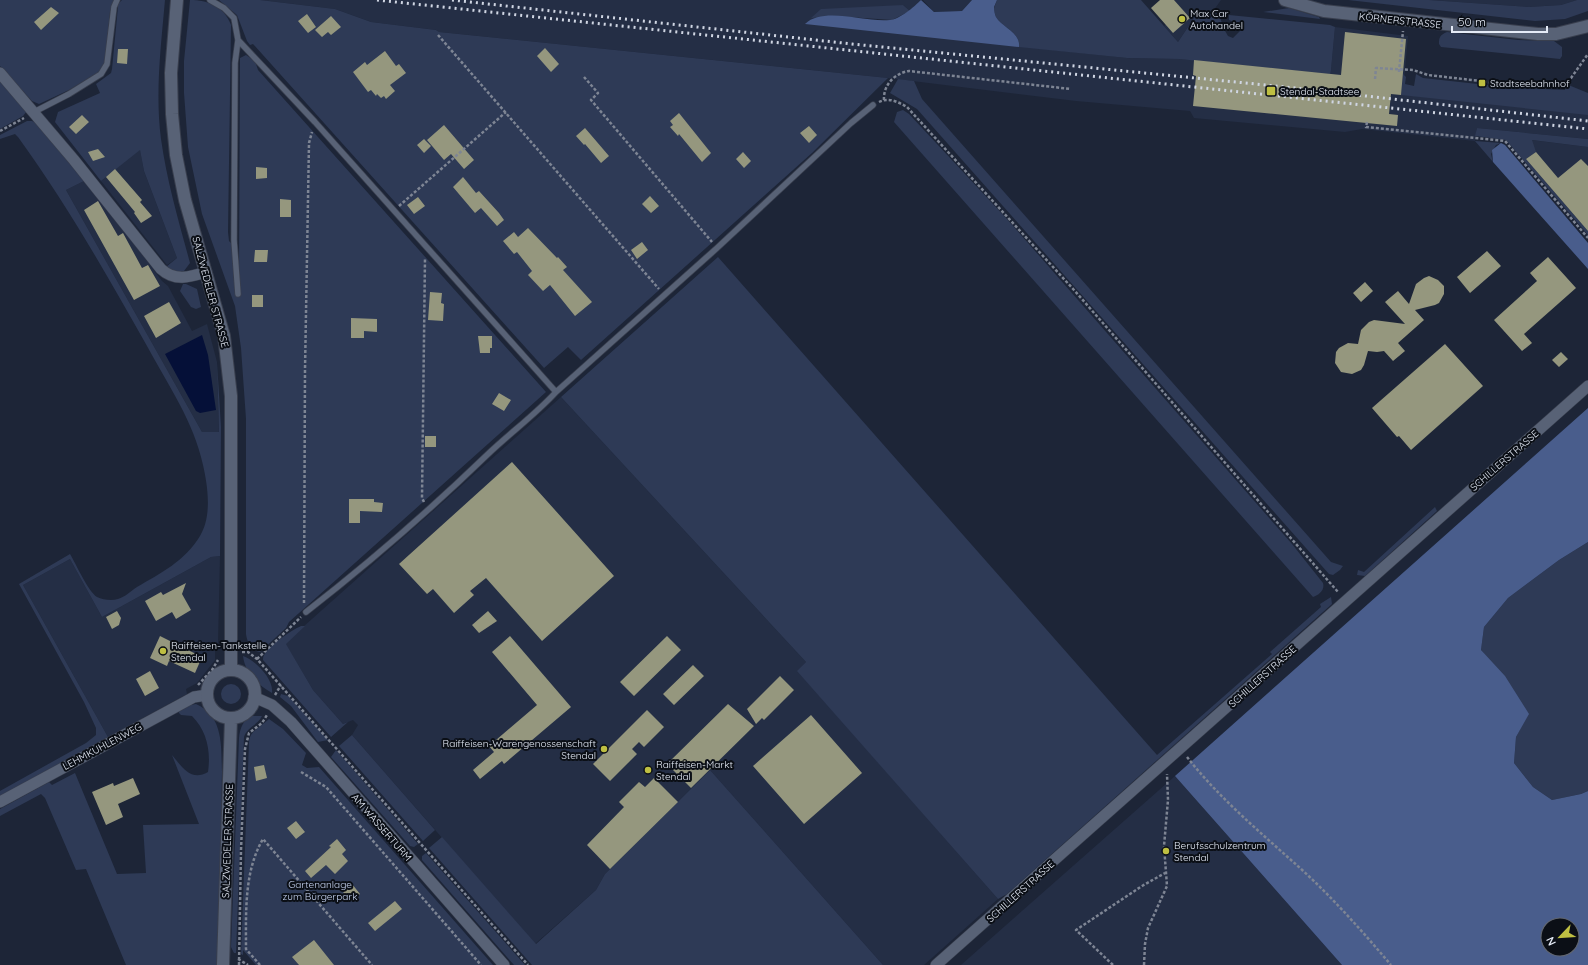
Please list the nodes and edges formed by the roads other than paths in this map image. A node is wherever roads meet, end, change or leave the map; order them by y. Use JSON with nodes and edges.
{"nodes":[{"id":1,"x":117,"y":0,"type":"edge"},
{"id":2,"x":178,"y":0,"type":"edge"},
{"id":3,"x":210,"y":0,"type":"edge"},
{"id":4,"x":1285,"y":0,"type":"edge"},
{"id":5,"x":1588,"y":26,"type":"edge"},
{"id":6,"x":238,"y":40,"type":"junction"},
{"id":7,"x":0,"y":73,"type":"edge"},
{"id":8,"x":873,"y":105,"type":"road end"},
{"id":9,"x":34,"y":112,"type":"junction"},
{"id":10,"x":206,"y":272,"type":"junction"},
{"id":11,"x":238,"y":294,"type":"dead end"},
{"id":12,"x":1588,"y":386,"type":"edge"},
{"id":13,"x":556,"y":392,"type":"junction"},
{"id":14,"x":306,"y":612,"type":"road end"},
{"id":15,"x":231,"y":670,"type":"junction"},
{"id":16,"x":207,"y":694,"type":"junction"},
{"id":17,"x":254,"y":697,"type":"junction"},
{"id":18,"x":231,"y":718,"type":"junction"},
{"id":19,"x":0,"y":802,"type":"edge"},
{"id":20,"x":223,"y":965,"type":"edge"},
{"id":21,"x":504,"y":965,"type":"edge"},
{"id":22,"x":936,"y":965,"type":"edge"}],
"edges":[{"from":1,"to":9,"type":"lane"},
{"from":2,"to":10,"type":"main road","name":"SALZWEDELER STRASSE"},
{"from":3,"to":6,"type":"lane"},
{"from":4,"to":5,"type":"main road","name":"KÖRNERSTRASSE"},
{"from":6,"to":11,"type":"lane"},
{"from":6,"to":13,"type":"lane"},
{"from":7,"to":9,"type":"street"},
{"from":8,"to":13,"type":"lane"},
{"from":9,"to":10,"type":"street"},
{"from":10,"to":15,"type":"main road","name":"SALZWEDELER STRASSE"},
{"from":12,"to":22,"type":"street","name":"SCHILLERSTRASSE"},
{"from":13,"to":14,"type":"lane"},
{"from":15,"to":16,"type":"main road"},
{"from":15,"to":17,"type":"main road"},
{"from":16,"to":18,"type":"main road"},
{"from":16,"to":19,"type":"street","name":"LEHMKUHLENWEG"},
{"from":17,"to":18,"type":"main road"},
{"from":17,"to":21,"type":"street","name":"AM WASSERTURM"},
{"from":18,"to":20,"type":"main road","name":"SALZWEDELER STRASSE"}]}
